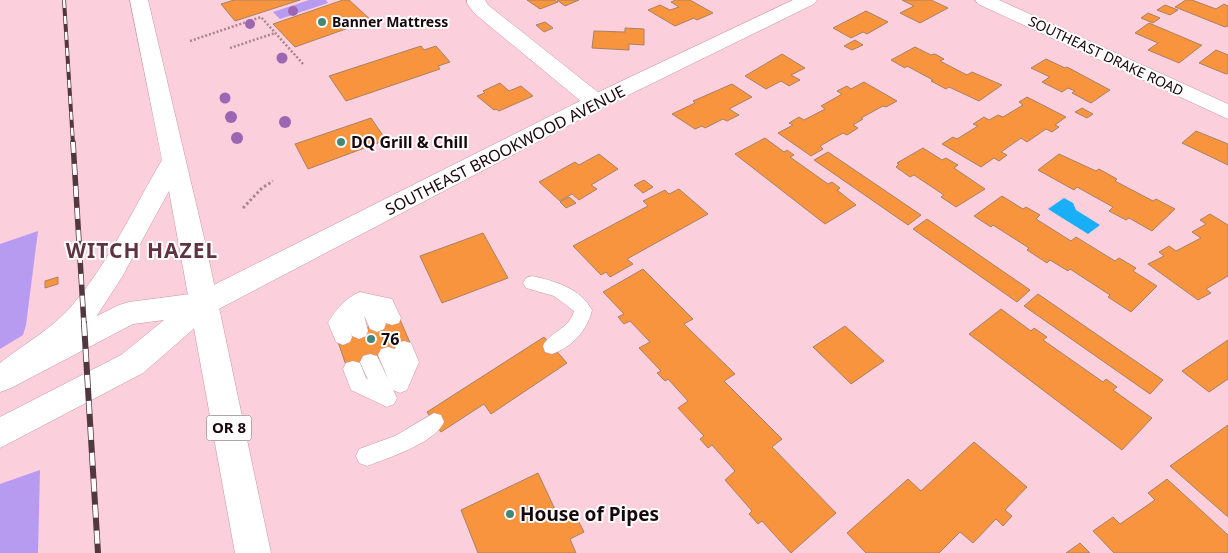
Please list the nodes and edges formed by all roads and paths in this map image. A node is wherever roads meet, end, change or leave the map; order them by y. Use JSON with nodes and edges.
{"nodes":[{"id":1,"x":139,"y":0,"type":"edge"},
{"id":2,"x":476,"y":0,"type":"edge"},
{"id":3,"x":808,"y":0,"type":"edge"},
{"id":4,"x":984,"y":0,"type":"edge"},
{"id":5,"x":275,"y":33,"type":"junction"},
{"id":6,"x":190,"y":41,"type":"dead end"},
{"id":7,"x":230,"y":48,"type":"dead end"},
{"id":8,"x":304,"y":65,"type":"dead end"},
{"id":9,"x":596,"y":102,"type":"junction"},
{"id":10,"x":1228,"y":112,"type":"edge"},
{"id":11,"x":173,"y":162,"type":"junction"},
{"id":12,"x":273,"y":181,"type":"dead end"},
{"id":13,"x":243,"y":208,"type":"dead end"},
{"id":14,"x":532,"y":283,"type":"dead end"},
{"id":15,"x":203,"y":304,"type":"junction"},
{"id":16,"x":384,"y":321,"type":"dead end"},
{"id":17,"x":351,"y":334,"type":"dead end"},
{"id":18,"x":552,"y":346,"type":"dead end"},
{"id":19,"x":5,"y":376,"type":"edge"},
{"id":20,"x":434,"y":422,"type":"dead end"},
{"id":21,"x":0,"y":432,"type":"edge"},
{"id":22,"x":367,"y":456,"type":"dead end"},
{"id":23,"x":253,"y":553,"type":"edge"}],
"edges":[{"from":1,"to":11,"type":"main road","number":"OR 8"},
{"from":2,"to":9,"type":"main road"},
{"from":3,"to":9,"type":"main road","name":"SOUTHEAST BROOKWOOD AVENUE"},
{"from":4,"to":10,"type":"main road","name":"SOUTHEAST DRAKE ROAD"},
{"from":5,"to":6,"type":"path"},
{"from":5,"to":7,"type":"path"},
{"from":5,"to":8,"type":"path"},
{"from":9,"to":15,"type":"main road","name":"SOUTHEAST BROOKWOOD AVENUE"},
{"from":11,"to":15,"type":"main road","number":"OR 8"},
{"from":11,"to":19,"type":"main road"},
{"from":12,"to":13,"type":"path"},
{"from":14,"to":18,"type":"lane"},
{"from":15,"to":19,"type":"main road","name":"SOUTHEAST BROOKWOOD AVENUE"},
{"from":15,"to":21,"type":"main road","name":"SOUTHEAST BROOKWOOD AVENUE"},
{"from":15,"to":23,"type":"main road","number":"OR 8"},
{"from":16,"to":17,"type":"lane"},
{"from":20,"to":22,"type":"lane"}]}
